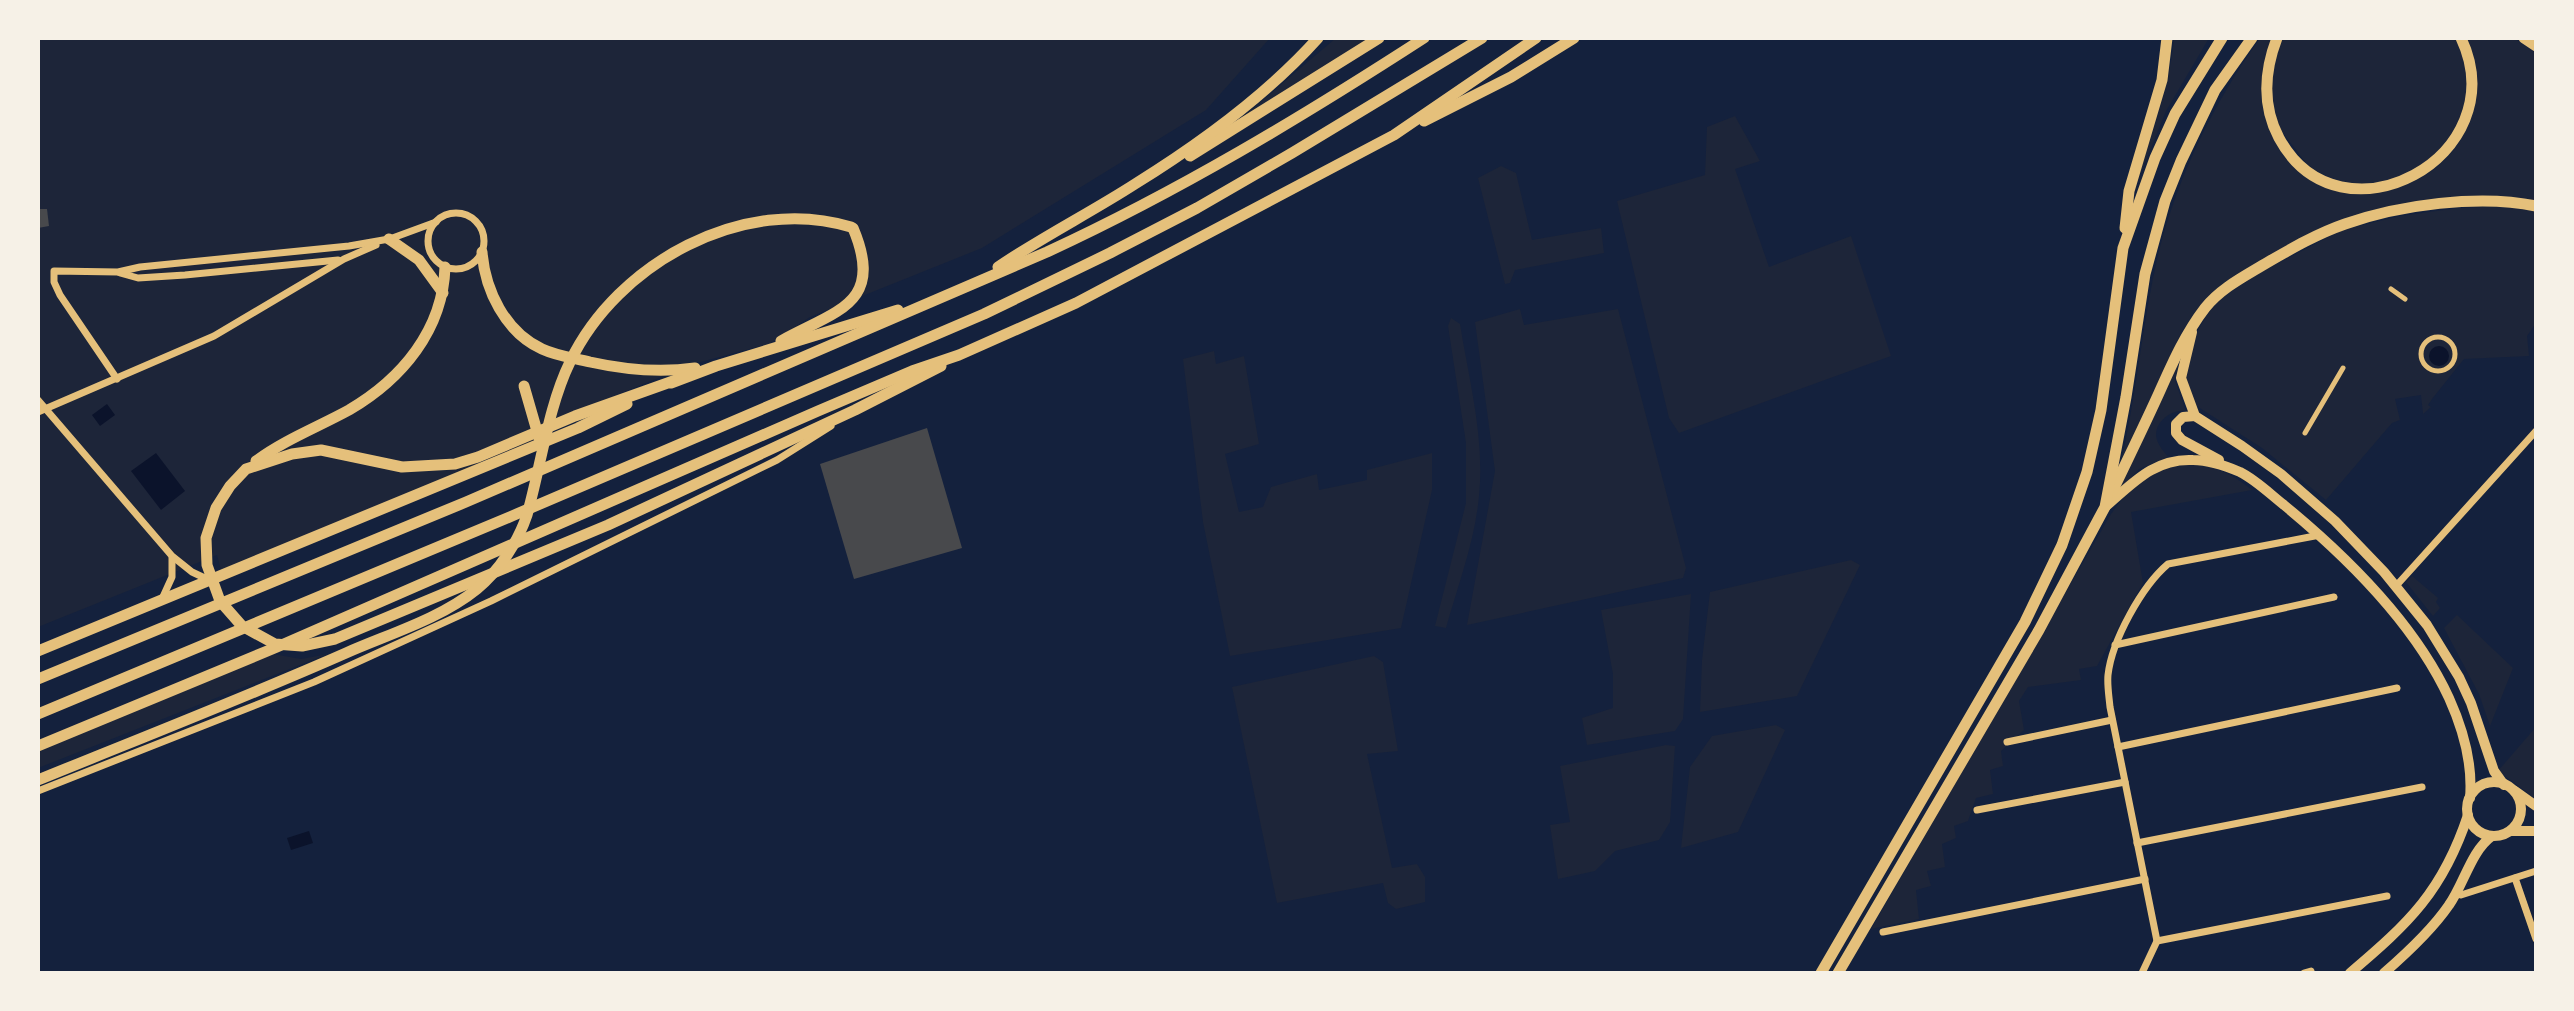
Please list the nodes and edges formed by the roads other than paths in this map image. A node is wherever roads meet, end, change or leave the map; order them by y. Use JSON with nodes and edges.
{"nodes":[{"id":1,"x":1318,"y":38,"type":"edge"},
{"id":2,"x":1379,"y":38,"type":"edge"},
{"id":3,"x":1424,"y":38,"type":"edge"},
{"id":4,"x":1482,"y":38,"type":"edge"},
{"id":5,"x":1536,"y":38,"type":"edge"},
{"id":6,"x":1574,"y":38,"type":"edge"},
{"id":7,"x":2167,"y":38,"type":"edge"},
{"id":8,"x":2222,"y":38,"type":"edge"},
{"id":9,"x":2252,"y":38,"type":"edge"},
{"id":10,"x":2277,"y":38,"type":"edge"},
{"id":11,"x":2461,"y":38,"type":"edge"},
{"id":12,"x":2524,"y":38,"type":"edge"},
{"id":13,"x":2536,"y":46,"type":"edge"},
{"id":14,"x":1394,"y":135,"type":"junction"},
{"id":15,"x":1136,"y":184,"type":"junction"},
{"id":16,"x":2536,"y":206,"type":"edge"},
{"id":17,"x":436,"y":222,"type":"junction"},
{"id":18,"x":389,"y":239,"type":"junction"},
{"id":19,"x":2123,"y":248,"type":"junction"},
{"id":20,"x":482,"y":252,"type":"junction"},
{"id":21,"x":344,"y":259,"type":"junction"},
{"id":22,"x":445,"y":267,"type":"junction"},
{"id":23,"x":118,"y":272,"type":"junction"},
{"id":24,"x":974,"y":283,"type":"junction"},
{"id":25,"x":2391,"y":289,"type":"dead end"},
{"id":26,"x":443,"y":293,"type":"junction"},
{"id":27,"x":952,"y":293,"type":"junction"},
{"id":28,"x":2405,"y":299,"type":"dead end"},
{"id":29,"x":2195,"y":323,"type":"junction"},
{"id":30,"x":757,"y":353,"type":"junction"},
{"id":31,"x":2421,"y":354,"type":"joint"},
{"id":32,"x":959,"y":355,"type":"junction"},
{"id":33,"x":716,"y":366,"type":"junction"},
{"id":34,"x":2343,"y":368,"type":"dead end"},
{"id":35,"x":117,"y":379,"type":"junction"},
{"id":36,"x":676,"y":380,"type":"junction"},
{"id":37,"x":524,"y":386,"type":"dead end"},
{"id":38,"x":38,"y":400,"type":"edge"},
{"id":39,"x":855,"y":410,"type":"junction"},
{"id":40,"x":42,"y":411,"type":"edge"},
{"id":41,"x":2195,"y":416,"type":"junction"},
{"id":42,"x":2536,"y":431,"type":"edge"},
{"id":43,"x":2305,"y":433,"type":"dead end"},
{"id":44,"x":542,"y":454,"type":"junction"},
{"id":45,"x":246,"y":469,"type":"junction"},
{"id":46,"x":2242,"y":473,"type":"junction"},
{"id":47,"x":2105,"y":507,"type":"junction"},
{"id":48,"x":2335,"y":521,"type":"junction"},
{"id":49,"x":2320,"y":535,"type":"junction"},
{"id":50,"x":172,"y":556,"type":"junction"},
{"id":51,"x":209,"y":580,"type":"junction"},
{"id":52,"x":2396,"y":586,"type":"junction"},
{"id":53,"x":2334,"y":597,"type":"dead end"},
{"id":54,"x":160,"y":600,"type":"junction"},
{"id":55,"x":2115,"y":645,"type":"junction"},
{"id":56,"x":38,"y":651,"type":"edge"},
{"id":57,"x":38,"y":679,"type":"edge"},
{"id":58,"x":2397,"y":688,"type":"dead end"},
{"id":59,"x":38,"y":714,"type":"edge"},
{"id":60,"x":2112,"y":720,"type":"junction"},
{"id":61,"x":2007,"y":742,"type":"dead end"},
{"id":62,"x":38,"y":746,"type":"edge"},
{"id":63,"x":2118,"y":747,"type":"junction"},
{"id":64,"x":38,"y":780,"type":"edge"},
{"id":65,"x":2125,"y":782,"type":"junction"},
{"id":66,"x":2422,"y":787,"type":"dead end"},
{"id":67,"x":2508,"y":787,"type":"junction"},
{"id":68,"x":38,"y":791,"type":"edge"},
{"id":69,"x":2470,"y":798,"type":"junction"},
{"id":70,"x":2536,"y":806,"type":"edge"},
{"id":71,"x":1977,"y":810,"type":"dead end"},
{"id":72,"x":2468,"y":815,"type":"junction"},
{"id":73,"x":2536,"y":831,"type":"edge"},
{"id":74,"x":2509,"y":832,"type":"junction"},
{"id":75,"x":2492,"y":836,"type":"junction"},
{"id":76,"x":2137,"y":843,"type":"junction"},
{"id":77,"x":2536,"y":871,"type":"edge"},
{"id":78,"x":2515,"y":878,"type":"junction"},
{"id":79,"x":2145,"y":879,"type":"junction"},
{"id":80,"x":2461,"y":895,"type":"dead end"},
{"id":81,"x":2387,"y":896,"type":"dead end"},
{"id":82,"x":1883,"y":932,"type":"dead end"},
{"id":83,"x":2536,"y":939,"type":"edge"},
{"id":84,"x":2157,"y":941,"type":"junction"},
{"id":85,"x":1821,"y":973,"type":"edge"},
{"id":86,"x":1838,"y":973,"type":"edge"},
{"id":87,"x":2142,"y":973,"type":"edge"},
{"id":88,"x":2350,"y":973,"type":"edge"},
{"id":89,"x":2384,"y":973,"type":"edge"}],
"edges":[{"from":1,"to":15,"type":"highway"},
{"from":2,"to":15,"type":"highway"},
{"from":3,"to":24,"type":"highway"},
{"from":4,"to":59,"type":"highway"},
{"from":5,"to":14,"type":"highway"},
{"from":6,"to":14,"type":"highway"},
{"from":7,"to":19,"type":"highway"},
{"from":8,"to":19,"type":"highway"},
{"from":9,"to":47,"type":"highway"},
{"from":10,"to":11,"type":"highway"},
{"from":12,"to":13,"type":"highway"},
{"from":14,"to":32,"type":"highway"},
{"from":15,"to":24,"type":"highway"},
{"from":16,"to":29,"type":"highway"},
{"from":17,"to":18,"type":"street"},
{"from":17,"to":20,"type":"street"},
{"from":17,"to":22,"type":"street"},
{"from":18,"to":21,"type":"street"},
{"from":18,"to":23,"type":"street"},
{"from":18,"to":26,"type":"highway"},
{"from":19,"to":85,"type":"highway"},
{"from":20,"to":22,"type":"street"},
{"from":20,"to":33,"type":"highway"},
{"from":21,"to":23,"type":"street"},
{"from":21,"to":35,"type":"street"},
{"from":22,"to":26,"type":"highway"},
{"from":23,"to":35,"type":"street"},
{"from":24,"to":27,"type":"highway"},
{"from":25,"to":28,"type":"street"},
{"from":26,"to":45,"type":"highway"},
{"from":27,"to":30,"type":"highway"},
{"from":27,"to":57,"type":"highway"},
{"from":29,"to":41,"type":"main road"},
{"from":29,"to":47,"type":"highway"},
{"from":30,"to":33,"type":"highway"},
{"from":30,"to":44,"type":"highway"},
{"from":31,"to":31,"type":"street"},
{"from":32,"to":39,"type":"highway"},
{"from":32,"to":62,"type":"highway"},
{"from":33,"to":36,"type":"highway"},
{"from":34,"to":43,"type":"street"},
{"from":35,"to":40,"type":"street"},
{"from":36,"to":45,"type":"highway"},
{"from":36,"to":51,"type":"highway"},
{"from":37,"to":44,"type":"highway"},
{"from":38,"to":40,"type":"street"},
{"from":39,"to":45,"type":"highway"},
{"from":39,"to":68,"type":"street"},
{"from":40,"to":50,"type":"street"},
{"from":41,"to":46,"type":"main road"},
{"from":41,"to":48,"type":"main road"},
{"from":42,"to":52,"type":"street"},
{"from":44,"to":64,"type":"highway"},
{"from":46,"to":47,"type":"main road"},
{"from":46,"to":49,"type":"main road"},
{"from":47,"to":86,"type":"highway"},
{"from":48,"to":49,"type":"main road"},
{"from":48,"to":52,"type":"main road"},
{"from":49,"to":55,"type":"street"},
{"from":49,"to":69,"type":"main road"},
{"from":50,"to":51,"type":"street"},
{"from":50,"to":54,"type":"street"},
{"from":51,"to":54,"type":"highway"},
{"from":52,"to":67,"type":"main road"},
{"from":53,"to":55,"type":"street"},
{"from":54,"to":56,"type":"highway"},
{"from":55,"to":60,"type":"street"},
{"from":58,"to":63,"type":"street"},
{"from":60,"to":61,"type":"street"},
{"from":60,"to":63,"type":"street"},
{"from":63,"to":65,"type":"street"},
{"from":65,"to":71,"type":"street"},
{"from":65,"to":76,"type":"street"},
{"from":66,"to":76,"type":"street"},
{"from":67,"to":69,"type":"main road"},
{"from":67,"to":70,"type":"main road"},
{"from":67,"to":74,"type":"main road"},
{"from":69,"to":72,"type":"main road"},
{"from":72,"to":75,"type":"main road"},
{"from":72,"to":88,"type":"main road"},
{"from":73,"to":74,"type":"main road"},
{"from":74,"to":75,"type":"main road"},
{"from":75,"to":89,"type":"main road"},
{"from":76,"to":79,"type":"street"},
{"from":77,"to":78,"type":"street"},
{"from":78,"to":80,"type":"street"},
{"from":78,"to":83,"type":"street"},
{"from":79,"to":82,"type":"street"},
{"from":79,"to":84,"type":"street"},
{"from":81,"to":84,"type":"street"},
{"from":84,"to":87,"type":"street"}]}
